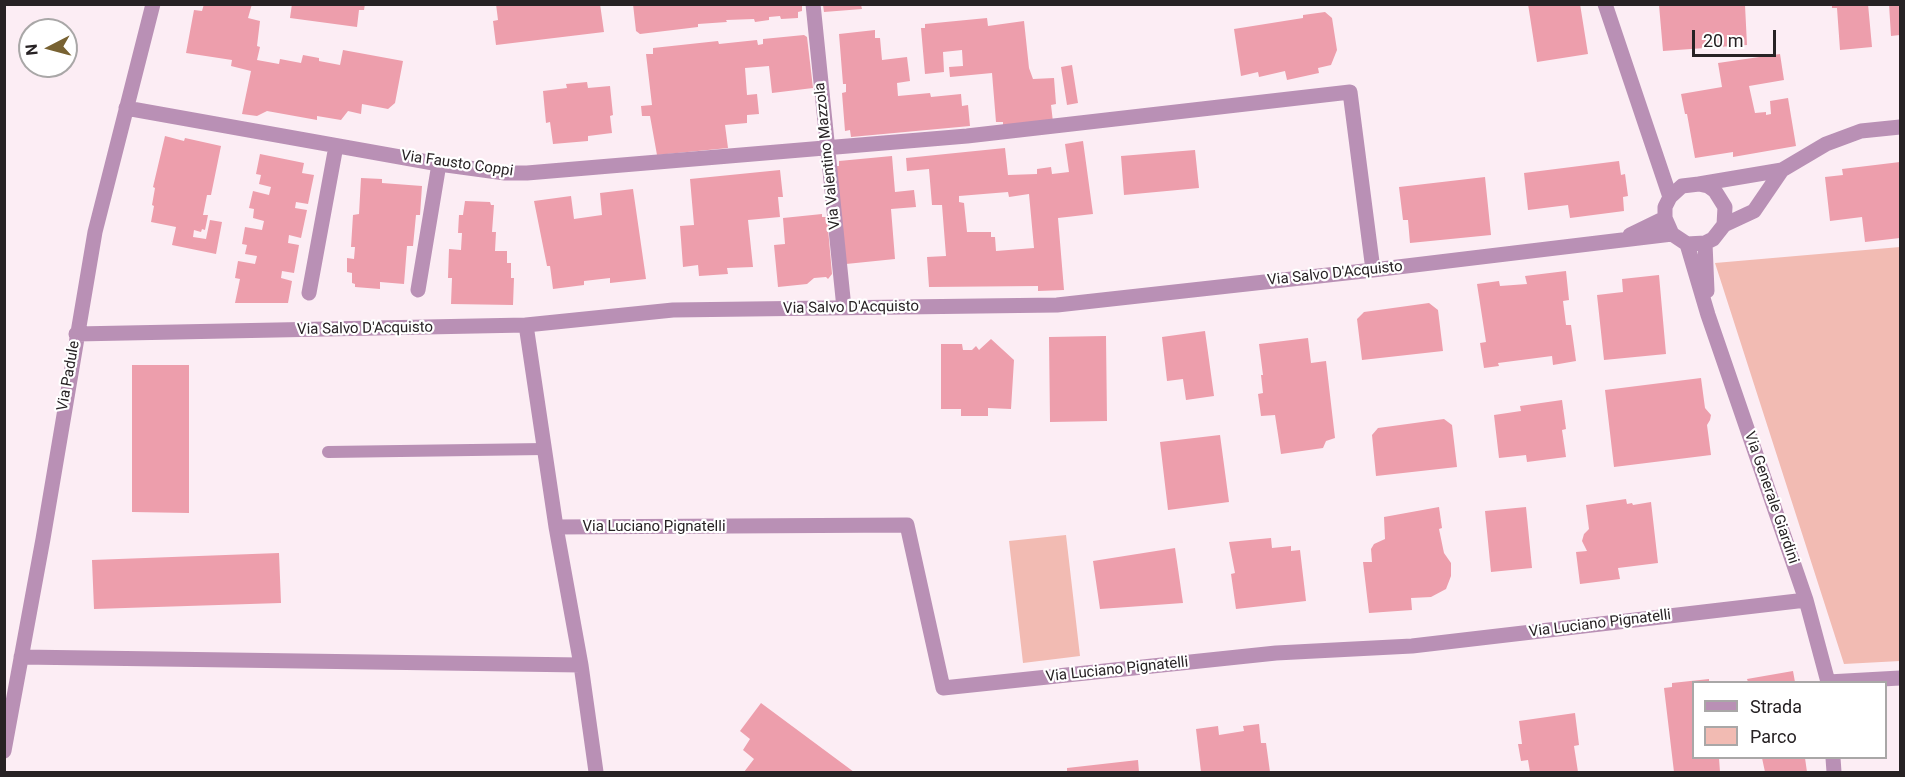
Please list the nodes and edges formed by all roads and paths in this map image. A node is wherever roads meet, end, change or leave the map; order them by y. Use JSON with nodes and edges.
{"nodes":[{"id":1,"x":153,"y":4,"type":"edge"},
{"id":2,"x":813,"y":4,"type":"edge"},
{"id":3,"x":1605,"y":4,"type":"edge"},
{"id":4,"x":126,"y":108,"type":"junction"},
{"id":5,"x":1900,"y":127,"type":"edge"},
{"id":6,"x":336,"y":146,"type":"junction"},
{"id":7,"x":827,"y":149,"type":"junction"},
{"id":8,"x":439,"y":164,"type":"junction"},
{"id":9,"x":1782,"y":170,"type":"junction"},
{"id":10,"x":1699,"y":184,"type":"junction"},
{"id":11,"x":1670,"y":197,"type":"junction"},
{"id":12,"x":1665,"y":218,"type":"junction"},
{"id":13,"x":1724,"y":225,"type":"junction"},
{"id":14,"x":1672,"y":234,"type":"junction"},
{"id":15,"x":1622,"y":240,"type":"junction"},
{"id":16,"x":1705,"y":243,"type":"junction"},
{"id":17,"x":1687,"y":244,"type":"junction"},
{"id":18,"x":1373,"y":270,"type":"junction"},
{"id":19,"x":418,"y":290,"type":"dead end"},
{"id":20,"x":309,"y":293,"type":"dead end"},
{"id":21,"x":844,"y":308,"type":"junction"},
{"id":22,"x":1708,"y":315,"type":"junction"},
{"id":23,"x":526,"y":325,"type":"junction"},
{"id":24,"x":76,"y":334,"type":"junction"},
{"id":25,"x":544,"y":449,"type":"junction"},
{"id":26,"x":328,"y":452,"type":"dead end"},
{"id":27,"x":556,"y":528,"type":"junction"},
{"id":28,"x":1806,"y":600,"type":"junction"},
{"id":29,"x":21,"y":657,"type":"junction"},
{"id":30,"x":581,"y":665,"type":"junction"},
{"id":31,"x":1900,"y":678,"type":"edge"},
{"id":32,"x":1828,"y":681,"type":"edge"},
{"id":33,"x":1846,"y":681,"type":"edge"},
{"id":34,"x":4,"y":751,"type":"edge"},
{"id":35,"x":596,"y":772,"type":"edge"}],
"edges":[{"from":1,"to":4,"type":"street","name":"Via Padule"},
{"from":2,"to":7,"type":"street","name":"Via Valentino Mazzola"},
{"from":3,"to":11,"type":"street"},
{"from":4,"to":6,"type":"street","name":"Via Fausto Coppi"},
{"from":4,"to":24,"type":"street","name":"Via Padule"},
{"from":5,"to":9,"type":"street"},
{"from":6,"to":8,"type":"street","name":"Via Fausto Coppi"},
{"from":6,"to":20,"type":"street"},
{"from":7,"to":8,"type":"street","name":"Via Fausto Coppi"},
{"from":7,"to":18,"type":"street","name":"Via Fausto Coppi"},
{"from":7,"to":21,"type":"street","name":"Via Valentino Mazzola"},
{"from":8,"to":19,"type":"street"},
{"from":9,"to":10,"type":"street"},
{"from":9,"to":13,"type":"street"},
{"from":10,"to":11,"type":"street"},
{"from":10,"to":13,"type":"street"},
{"from":11,"to":12,"type":"street"},
{"from":12,"to":14,"type":"street"},
{"from":12,"to":15,"type":"street","name":"Via Salvo D'Acquisto"},
{"from":13,"to":16,"type":"street"},
{"from":14,"to":15,"type":"street","name":"Via Salvo D'Acquisto"},
{"from":14,"to":17,"type":"street"},
{"from":15,"to":18,"type":"street","name":"Via Salvo D'Acquisto"},
{"from":16,"to":17,"type":"street"},
{"from":16,"to":22,"type":"street","name":"Via Generale Giardini"},
{"from":17,"to":22,"type":"street","name":"Via Generale Giardini"},
{"from":18,"to":21,"type":"street","name":"Via Salvo D'Acquisto"},
{"from":21,"to":23,"type":"street","name":"Via Salvo D'Acquisto"},
{"from":22,"to":28,"type":"street","name":"Via Generale Giardini"},
{"from":23,"to":24,"type":"street","name":"Via Salvo D'Acquisto"},
{"from":23,"to":25,"type":"street"},
{"from":24,"to":29,"type":"street","name":"Via Padule"},
{"from":25,"to":26,"type":"lane"},
{"from":25,"to":27,"type":"street"},
{"from":27,"to":28,"type":"street","name":"Via Luciano Pignatelli"},
{"from":27,"to":30,"type":"street"},
{"from":28,"to":32,"type":"street","name":"Via Generale Giardini"},
{"from":29,"to":30,"type":"street"},
{"from":29,"to":34,"type":"street","name":"Via Padule"},
{"from":30,"to":35,"type":"street"},
{"from":31,"to":33,"type":"street"}]}
